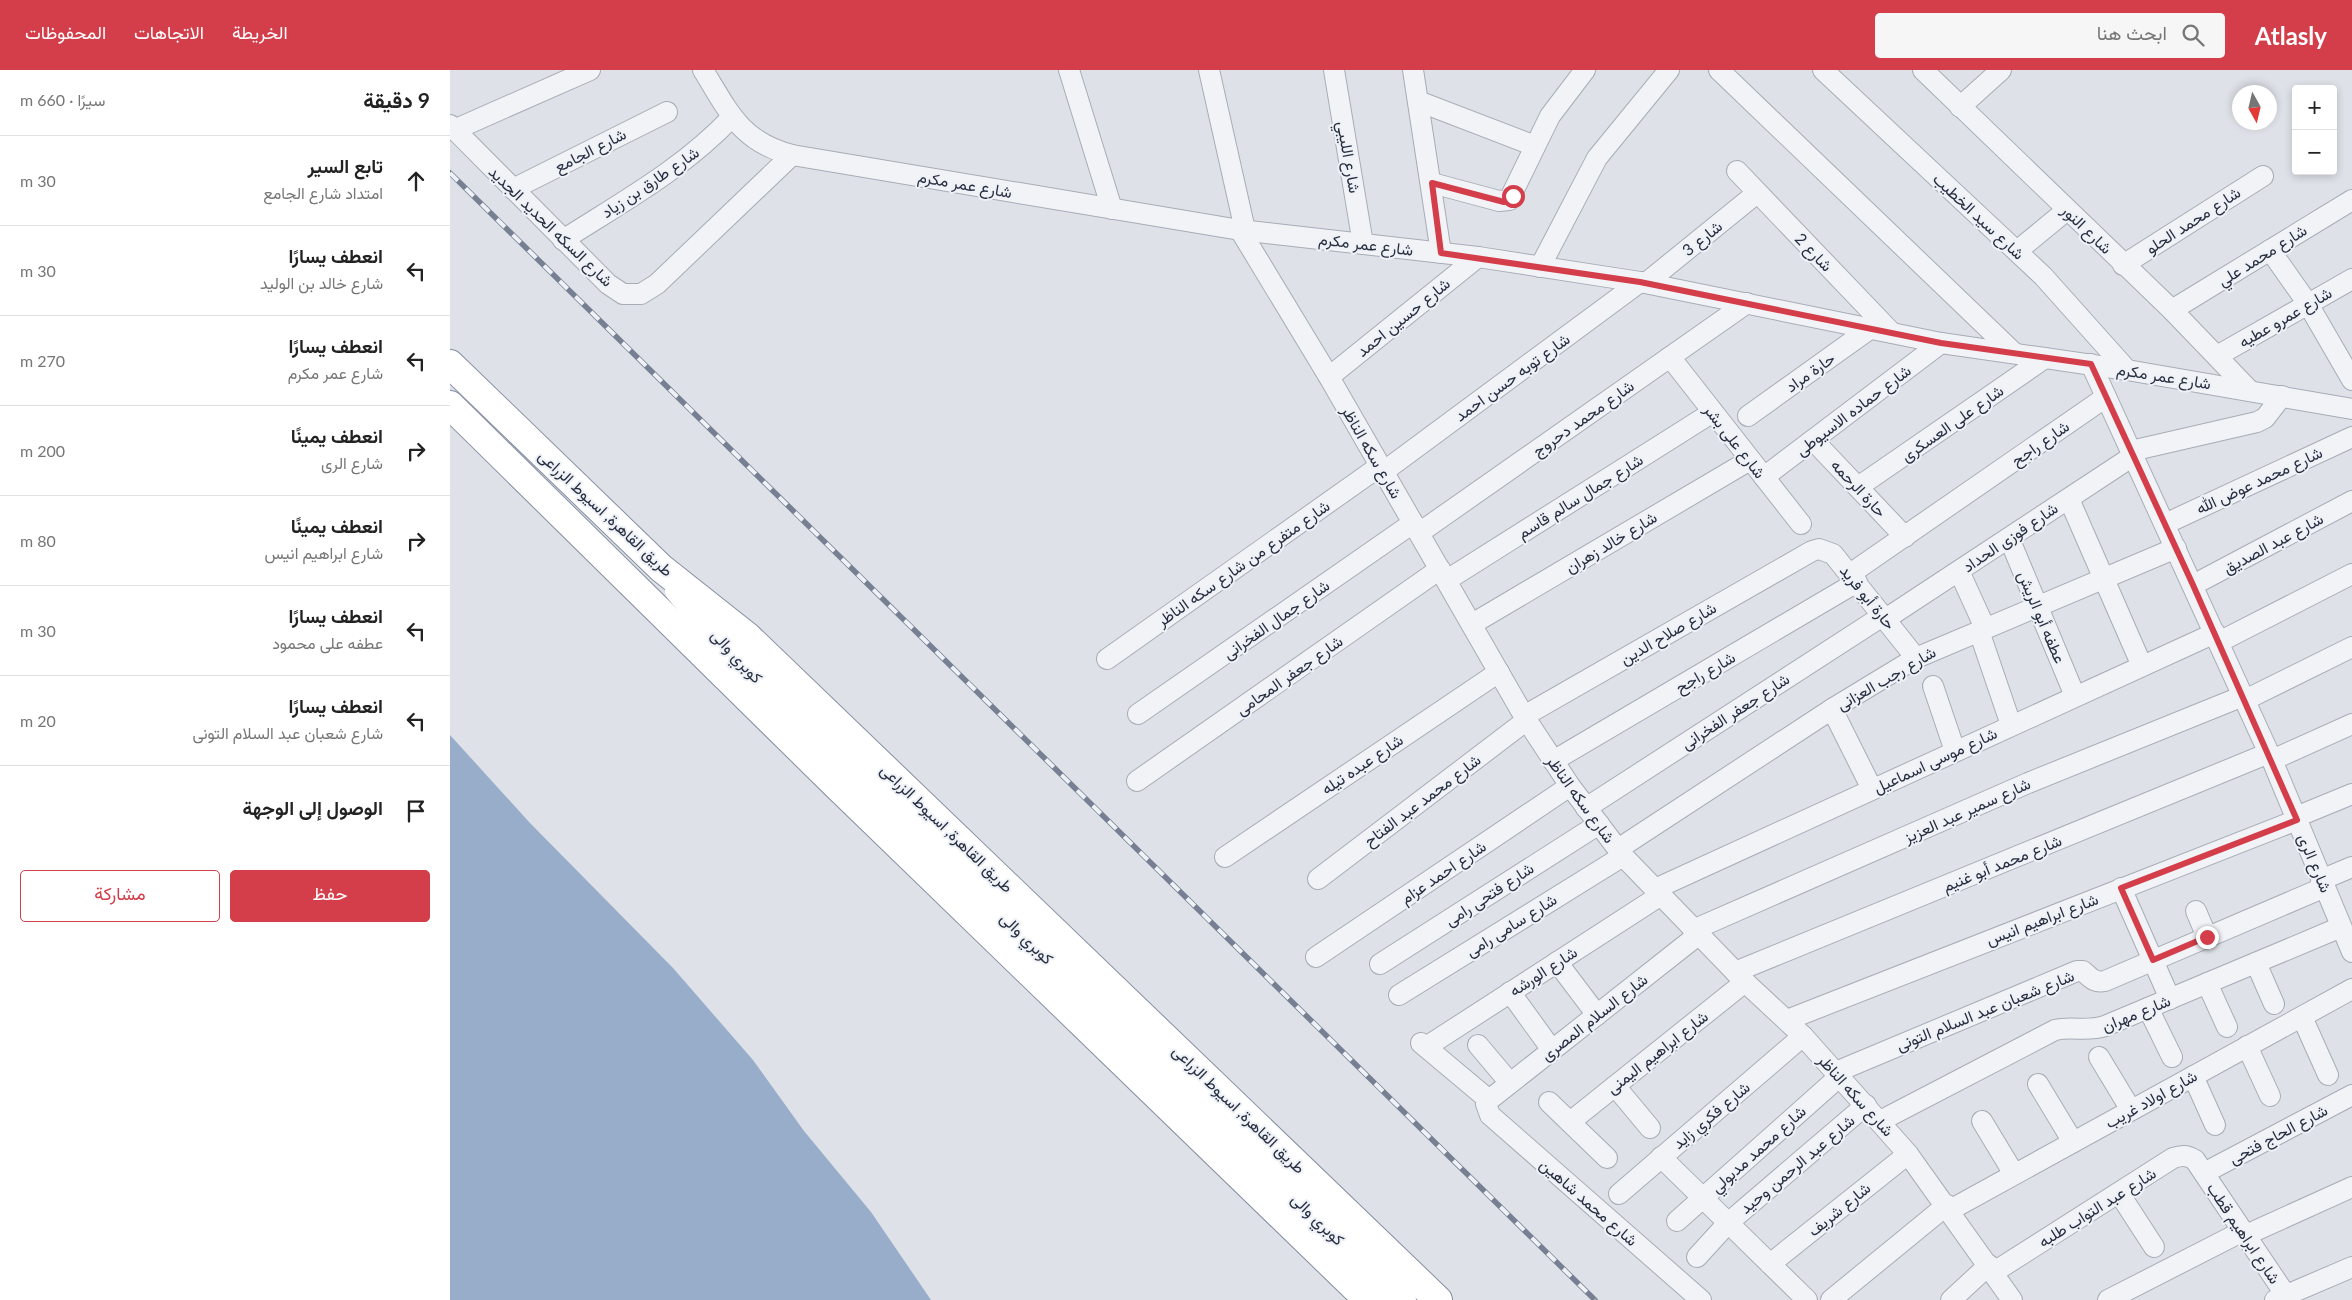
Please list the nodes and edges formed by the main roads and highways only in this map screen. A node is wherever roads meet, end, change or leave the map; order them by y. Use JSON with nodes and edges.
{"nodes":[{"id":1,"x":450,"y":364,"type":"edge"},
{"id":2,"x":450,"y":405,"type":"edge"},
{"id":3,"x":661,"y":568,"type":"junction"},
{"id":4,"x":1271,"y":1207,"type":"junction"},
{"id":5,"x":1368,"y":1300,"type":"edge"},
{"id":6,"x":1377,"y":1300,"type":"edge"},
{"id":7,"x":1402,"y":1300,"type":"edge"},
{"id":8,"x":1438,"y":1300,"type":"edge"}],
"edges":[{"from":1,"to":3,"type":"main road","name":"طريق القاهرة, اسيوط الزراعى"},
{"from":2,"to":4,"type":"main road","name":"طريق القاهرة, اسيوط الزراعى"},
{"from":3,"to":7,"type":"main road","name":"كوبري والى"},
{"from":3,"to":8,"type":"main road","name":"طريق القاهرة, اسيوط الزراعى"},
{"from":4,"to":5,"type":"main road","name":"طريق القاهرة, اسيوط الزراعى"},
{"from":4,"to":6,"type":"main road","name":"كوبري والى"}]}
